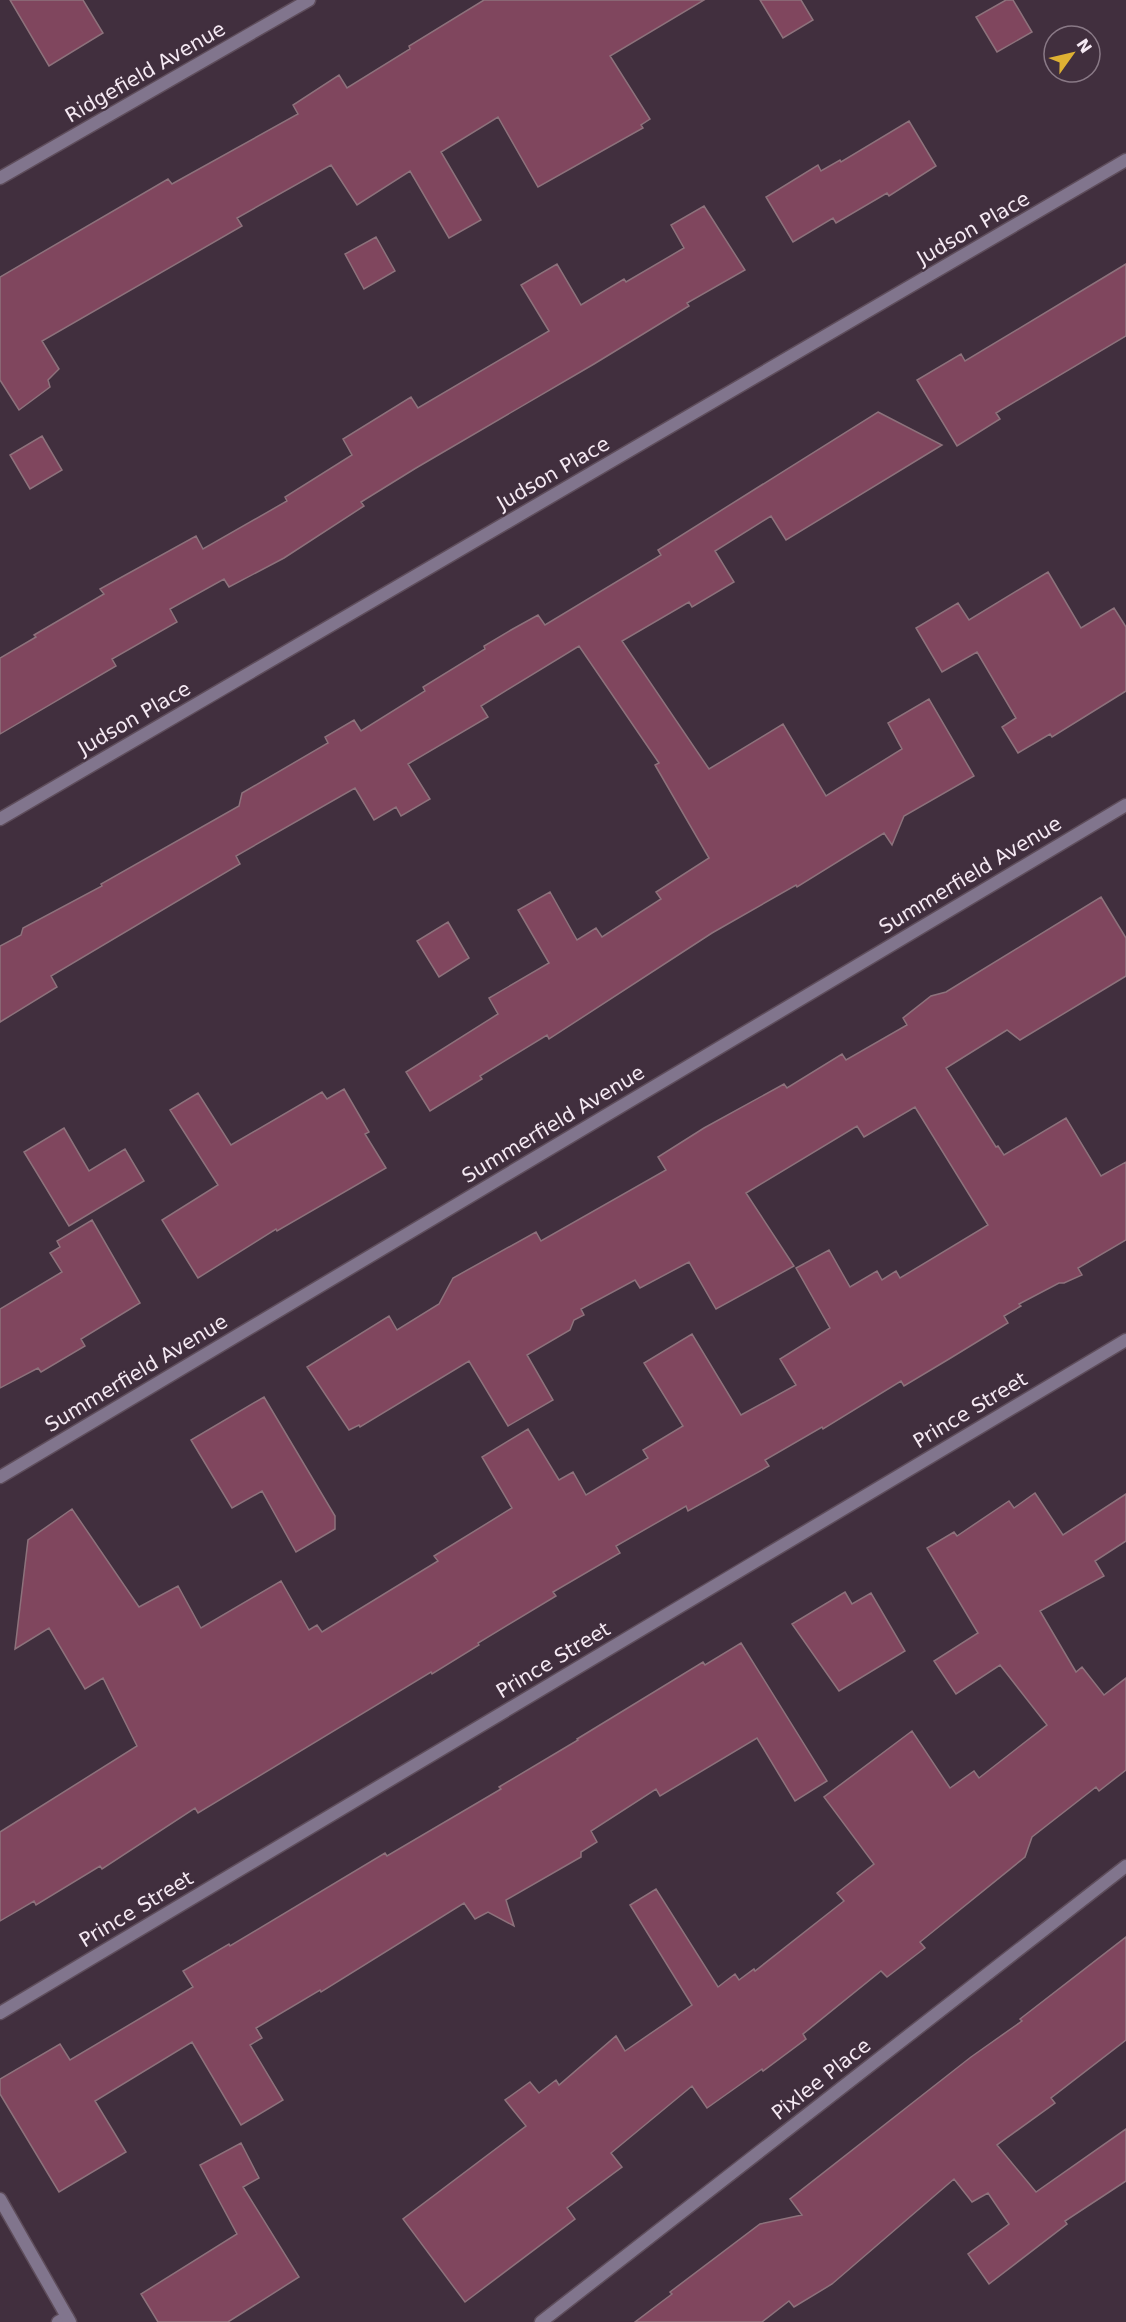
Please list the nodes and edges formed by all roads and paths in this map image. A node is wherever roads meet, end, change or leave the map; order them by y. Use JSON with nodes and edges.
{"nodes":[{"id":1,"x":309,"y":0,"type":"edge"},
{"id":2,"x":1126,"y":160,"type":"edge"},
{"id":3,"x":0,"y":178,"type":"edge"},
{"id":4,"x":1126,"y":805,"type":"edge"},
{"id":5,"x":0,"y":819,"type":"edge"},
{"id":6,"x":1126,"y":1340,"type":"edge"},
{"id":7,"x":0,"y":1477,"type":"edge"},
{"id":8,"x":1126,"y":1866,"type":"edge"},
{"id":9,"x":0,"y":2013,"type":"edge"},
{"id":10,"x":0,"y":2199,"type":"edge"},
{"id":11,"x":65,"y":2320,"type":"edge"},
{"id":12,"x":541,"y":2322,"type":"edge"}],
"edges":[{"from":1,"to":3,"type":"street","name":"Ridgefield Avenue"},
{"from":2,"to":5,"type":"street","name":"Judson Place"},
{"from":4,"to":7,"type":"street","name":"Summerfield Avenue"},
{"from":6,"to":9,"type":"street","name":"Prince Street"},
{"from":8,"to":12,"type":"street","name":"Pixlee Place"},
{"from":10,"to":11,"type":"street"}]}
